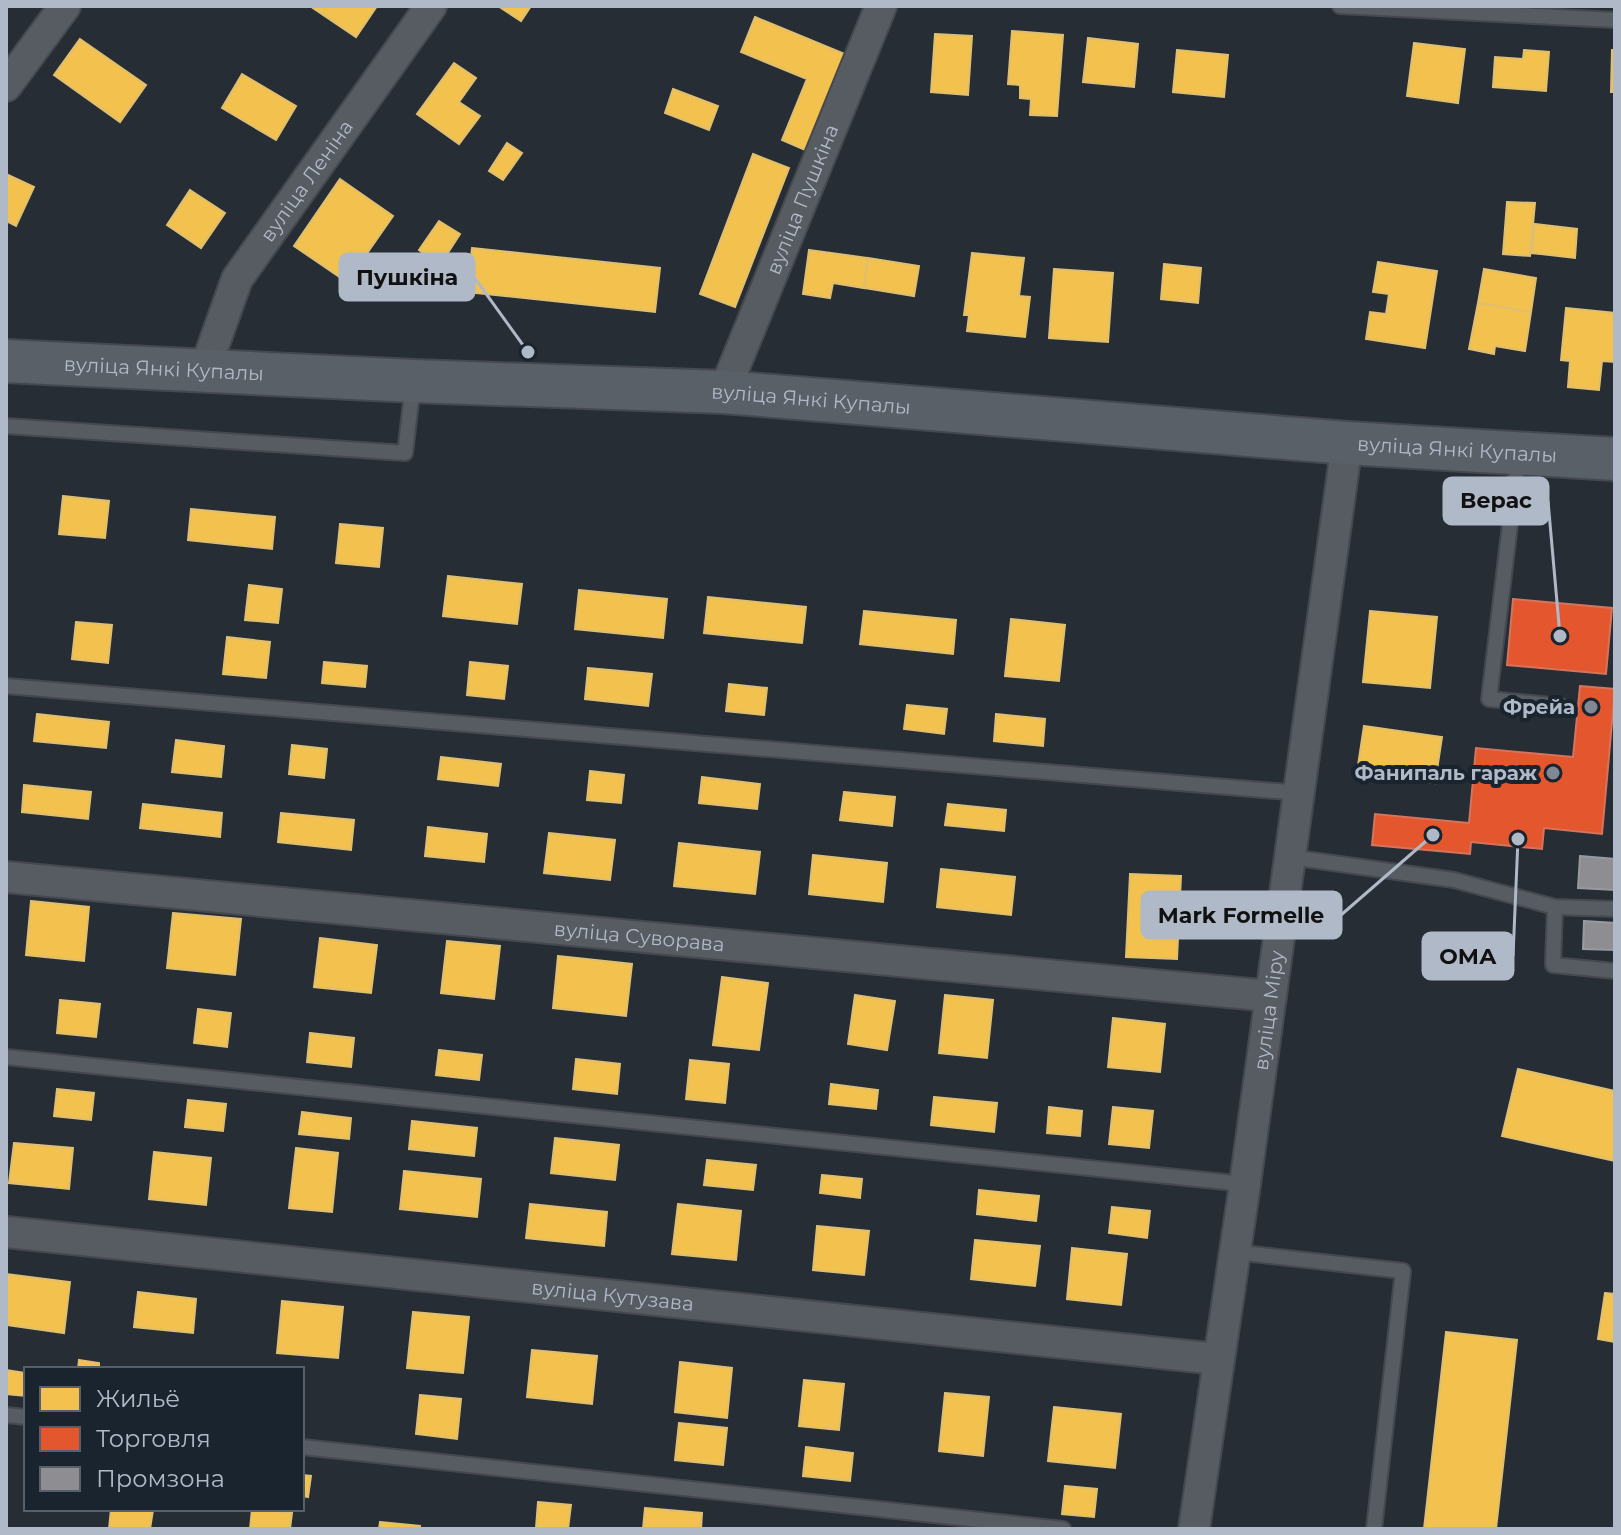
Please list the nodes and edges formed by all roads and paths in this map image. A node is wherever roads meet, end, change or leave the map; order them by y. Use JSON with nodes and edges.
{"nodes":[{"id":1,"x":65,"y":6,"type":"edge"},
{"id":2,"x":431,"y":6,"type":"edge"},
{"id":3,"x":881,"y":6,"type":"edge"},
{"id":4,"x":1340,"y":6,"type":"edge"},
{"id":5,"x":1615,"y":20,"type":"edge"},
{"id":6,"x":6,"y":86,"type":"edge"},
{"id":7,"x":6,"y":361,"type":"edge"},
{"id":8,"x":205,"y":369,"type":"junction"},
{"id":9,"x":414,"y":381,"type":"junction"},
{"id":10,"x":724,"y":392,"type":"junction"},
{"id":11,"x":6,"y":426,"type":"edge"},
{"id":12,"x":1347,"y":443,"type":"junction"},
{"id":13,"x":1519,"y":453,"type":"junction"},
{"id":14,"x":1615,"y":459,"type":"edge"},
{"id":15,"x":6,"y":686,"type":"edge"},
{"id":16,"x":1561,"y":706,"type":"dead end"},
{"id":17,"x":1300,"y":793,"type":"junction"},
{"id":18,"x":1290,"y":857,"type":"junction"},
{"id":19,"x":6,"y":877,"type":"edge"},
{"id":20,"x":1555,"y":907,"type":"junction"},
{"id":21,"x":1615,"y":909,"type":"edge"},
{"id":22,"x":1615,"y":971,"type":"edge"},
{"id":23,"x":1271,"y":996,"type":"junction"},
{"id":24,"x":6,"y":1057,"type":"edge"},
{"id":25,"x":1245,"y":1184,"type":"junction"},
{"id":26,"x":6,"y":1232,"type":"edge"},
{"id":27,"x":1235,"y":1252,"type":"junction"},
{"id":28,"x":1218,"y":1359,"type":"junction"},
{"id":29,"x":304,"y":1447,"type":"edge"},
{"id":30,"x":1063,"y":1529,"type":"edge"},
{"id":31,"x":1194,"y":1529,"type":"edge"},
{"id":32,"x":1374,"y":1529,"type":"edge"}],
"edges":[{"from":1,"to":6,"type":"street"},
{"from":2,"to":8,"type":"street","name":"вуліца Леніна"},
{"from":3,"to":10,"type":"street","name":"вуліца Пушкіна"},
{"from":4,"to":5,"type":"lane"},
{"from":7,"to":8,"type":"street","name":"вуліца Янкі Купалы"},
{"from":8,"to":9,"type":"street","name":"вуліца Янкі Купалы"},
{"from":9,"to":10,"type":"street","name":"вуліца Янкі Купалы"},
{"from":9,"to":11,"type":"lane"},
{"from":10,"to":12,"type":"street","name":"вуліца Янкі Купалы"},
{"from":12,"to":13,"type":"street","name":"вуліца Янкі Купалы"},
{"from":12,"to":17,"type":"street","name":"вуліца Міру"},
{"from":13,"to":14,"type":"street","name":"вуліца Янкі Купалы"},
{"from":13,"to":16,"type":"lane"},
{"from":15,"to":17,"type":"lane"},
{"from":17,"to":18,"type":"street","name":"вуліца Міру"},
{"from":18,"to":20,"type":"lane"},
{"from":18,"to":23,"type":"street","name":"вуліца Міру"},
{"from":19,"to":23,"type":"street","name":"вуліца Суворава"},
{"from":20,"to":21,"type":"lane"},
{"from":20,"to":22,"type":"lane"},
{"from":23,"to":25,"type":"street","name":"вуліца Міру"},
{"from":24,"to":25,"type":"lane"},
{"from":25,"to":27,"type":"street","name":"вуліца Міру"},
{"from":26,"to":28,"type":"street","name":"вуліца Кутузава"},
{"from":27,"to":28,"type":"street","name":"вуліца Міру"},
{"from":27,"to":32,"type":"lane"},
{"from":28,"to":31,"type":"street","name":"вуліца Міру"},
{"from":29,"to":30,"type":"lane"}]}
